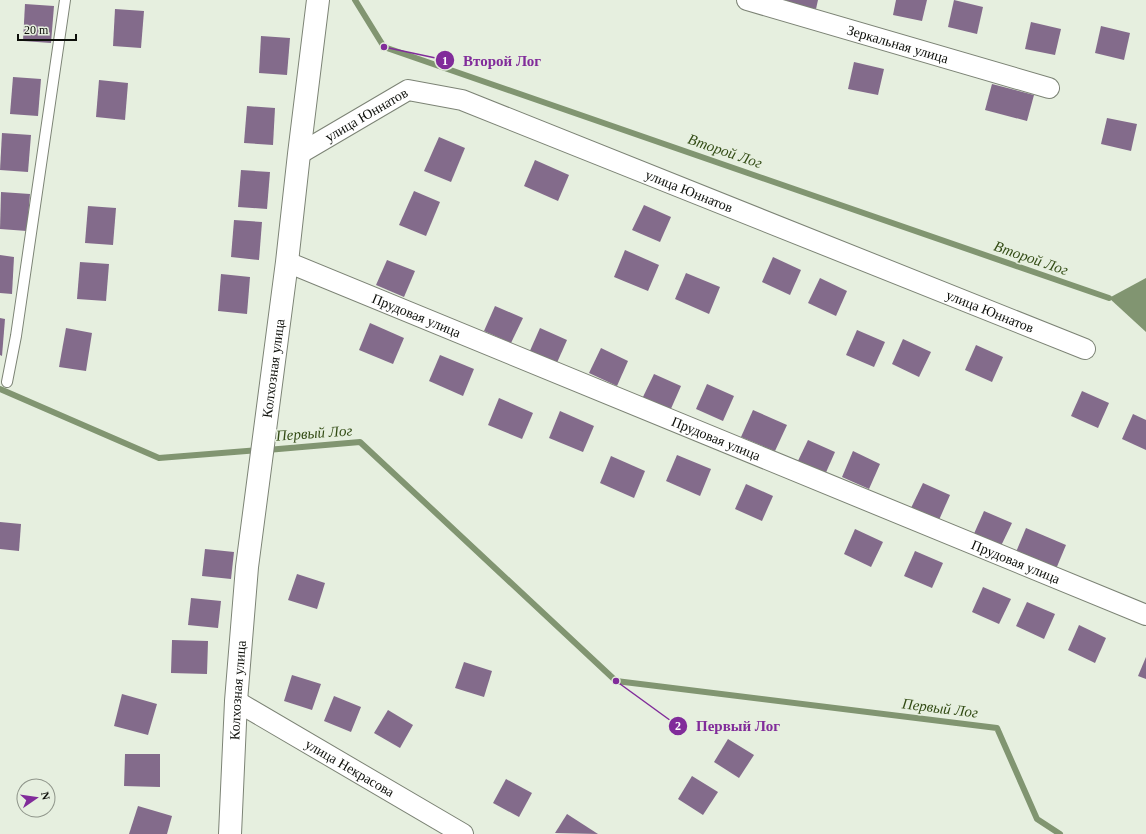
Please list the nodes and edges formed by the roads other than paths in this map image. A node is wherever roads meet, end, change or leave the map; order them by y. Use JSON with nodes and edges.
{"nodes":[{"id":1,"x":65,"y":0,"type":"edge"},
{"id":2,"x":747,"y":0,"type":"edge"},
{"id":3,"x":314,"y":1,"type":"edge"},
{"id":4,"x":1049,"y":88,"type":"dead end"},
{"id":5,"x":298,"y":154,"type":"junction"},
{"id":6,"x":287,"y":262,"type":"junction"},
{"id":7,"x":1085,"y":348,"type":"dead end"},
{"id":8,"x":7,"y":382,"type":"dead end"},
{"id":9,"x":1146,"y":615,"type":"edge"},
{"id":10,"x":236,"y":701,"type":"junction"},
{"id":11,"x":230,"y":834,"type":"edge"},
{"id":12,"x":463,"y":834,"type":"edge"}],
"edges":[{"from":1,"to":8,"type":"lane"},
{"from":2,"to":4,"type":"street","name":"Зеркальная улица"},
{"from":3,"to":5,"type":"street","name":"Колхозная улица"},
{"from":5,"to":6,"type":"street","name":"Колхозная улица"},
{"from":5,"to":7,"type":"street","name":"улица Юннатов"},
{"from":6,"to":9,"type":"street","name":"Прудовая улица"},
{"from":6,"to":10,"type":"street","name":"Колхозная улица"},
{"from":10,"to":11,"type":"street","name":"Колхозная улица"},
{"from":10,"to":12,"type":"street","name":"улица Некрасова"}]}
